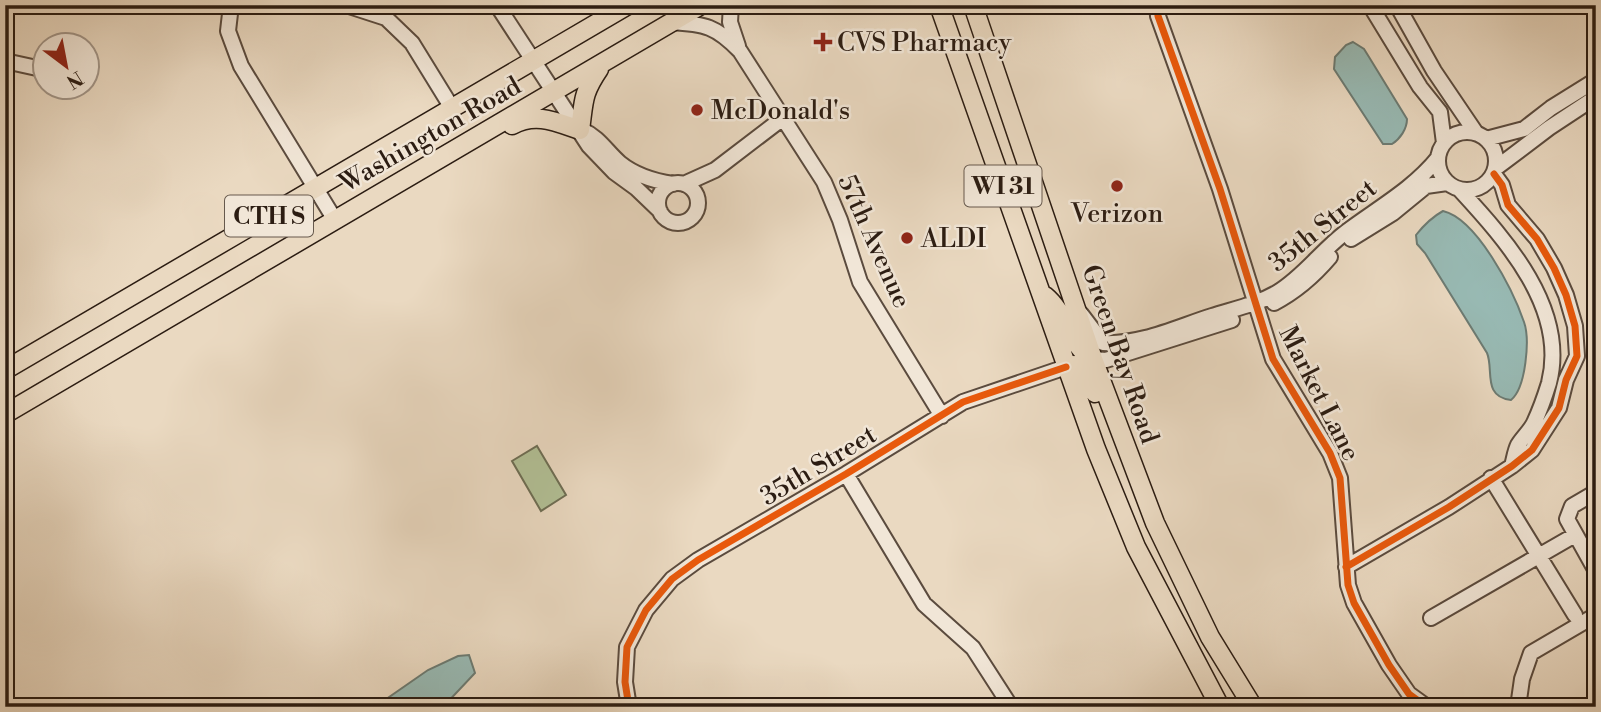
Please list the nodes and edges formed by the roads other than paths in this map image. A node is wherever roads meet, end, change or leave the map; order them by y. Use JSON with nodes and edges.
{"nodes":[{"id":1,"x":231,"y":5,"type":"edge"},
{"id":2,"x":346,"y":5,"type":"edge"},
{"id":3,"x":497,"y":5,"type":"edge"},
{"id":4,"x":628,"y":5,"type":"edge"},
{"id":5,"x":701,"y":5,"type":"edge"},
{"id":6,"x":731,"y":5,"type":"edge"},
{"id":7,"x":939,"y":5,"type":"edge"},
{"id":8,"x":973,"y":5,"type":"edge"},
{"id":9,"x":985,"y":5,"type":"edge"},
{"id":10,"x":1157,"y":5,"type":"edge"},
{"id":11,"x":1370,"y":5,"type":"edge"},
{"id":12,"x":1397,"y":5,"type":"edge"},
{"id":13,"x":671,"y":22,"type":"junction"},
{"id":14,"x":986,"y":44,"type":"junction"},
{"id":15,"x":740,"y":51,"type":"junction"},
{"id":16,"x":5,"y":61,"type":"edge"},
{"id":17,"x":533,"y":62,"type":"junction"},
{"id":18,"x":601,"y":65,"type":"junction"},
{"id":19,"x":32,"y":67,"type":"edge"},
{"id":20,"x":1596,"y":80,"type":"edge"},
{"id":21,"x":552,"y":93,"type":"junction"},
{"id":22,"x":1596,"y":97,"type":"edge"},
{"id":23,"x":452,"y":108,"type":"junction"},
{"id":24,"x":783,"y":118,"type":"junction"},
{"id":25,"x":580,"y":130,"type":"junction"},
{"id":26,"x":1481,"y":136,"type":"junction"},
{"id":27,"x":1444,"y":144,"type":"junction"},
{"id":28,"x":458,"y":148,"type":"junction"},
{"id":29,"x":1438,"y":158,"type":"junction"},
{"id":30,"x":715,"y":170,"type":"junction"},
{"id":31,"x":1495,"y":171,"type":"junction"},
{"id":32,"x":679,"y":184,"type":"junction"},
{"id":33,"x":1453,"y":186,"type":"junction"},
{"id":34,"x":315,"y":189,"type":"junction"},
{"id":35,"x":698,"y":201,"type":"junction"},
{"id":36,"x":660,"y":211,"type":"junction"},
{"id":37,"x":335,"y":220,"type":"junction"},
{"id":38,"x":1040,"y":293,"type":"junction"},
{"id":39,"x":1256,"y":307,"type":"junction"},
{"id":40,"x":1078,"y":310,"type":"junction"},
{"id":41,"x":1093,"y":359,"type":"junction"},
{"id":42,"x":1066,"y":367,"type":"junction"},
{"id":43,"x":5,"y":370,"type":"edge"},
{"id":44,"x":5,"y":414,"type":"edge"},
{"id":45,"x":1113,"y":415,"type":"junction"},
{"id":46,"x":942,"y":416,"type":"junction"},
{"id":47,"x":1512,"y":466,"type":"junction"},
{"id":48,"x":846,"y":474,"type":"junction"},
{"id":49,"x":1491,"y":478,"type":"junction"},
{"id":50,"x":1596,"y":492,"type":"edge"},
{"id":51,"x":1575,"y":535,"type":"junction"},
{"id":52,"x":1540,"y":556,"type":"junction"},
{"id":53,"x":1346,"y":567,"type":"junction"},
{"id":54,"x":1596,"y":571,"type":"edge"},
{"id":55,"x":1575,"y":615,"type":"dead end"},
{"id":56,"x":1596,"y":615,"type":"edge"},
{"id":57,"x":1431,"y":618,"type":"dead end"},
{"id":58,"x":629,"y":707,"type":"edge"},
{"id":59,"x":1011,"y":707,"type":"edge"},
{"id":60,"x":1220,"y":707,"type":"edge"},
{"id":61,"x":1252,"y":707,"type":"edge"},
{"id":62,"x":1427,"y":707,"type":"edge"},
{"id":63,"x":1517,"y":707,"type":"edge"}],
"edges":[{"from":1,"to":34,"type":"street"},
{"from":2,"to":23,"type":"street"},
{"from":3,"to":17,"type":"street"},
{"from":4,"to":17,"type":"main road","name":"Washington Road","number":"CTH S"},
{"from":5,"to":13,"type":"main road","name":"Washington Road","number":"CTH S"},
{"from":6,"to":15,"type":"street","name":"57th Avenue"},
{"from":7,"to":38,"type":"main road","name":"Green Bay Road","number":"WI 31"},
{"from":8,"to":14,"type":"main road","name":"Green Bay Road","number":"WI 31"},
{"from":9,"to":14,"type":"main road"},
{"from":10,"to":39,"type":"street","name":"Market Lane"},
{"from":11,"to":27,"type":"street"},
{"from":12,"to":26,"type":"street"},
{"from":13,"to":15,"type":"street","name":"57th Avenue"},
{"from":13,"to":18,"type":"main road","name":"Washington Road","number":"CTH S"},
{"from":14,"to":40,"type":"main road","name":"Green Bay Road","number":"WI 31"},
{"from":15,"to":24,"type":"street","name":"57th Avenue"},
{"from":16,"to":19,"type":"street"},
{"from":17,"to":21,"type":"street"},
{"from":17,"to":23,"type":"main road","name":"Washington Road","number":"CTH S"},
{"from":18,"to":21,"type":"main road","name":"Washington Road","number":"CTH S"},
{"from":18,"to":25,"type":"main road"},
{"from":20,"to":26,"type":"street"},
{"from":21,"to":25,"type":"street"},
{"from":21,"to":28,"type":"main road","name":"Washington Road","number":"CTH S"},
{"from":22,"to":31,"type":"street"},
{"from":23,"to":34,"type":"main road","name":"Washington Road","number":"CTH S"},
{"from":24,"to":30,"type":"street"},
{"from":24,"to":46,"type":"street","name":"57th Avenue"},
{"from":25,"to":28,"type":"main road"},
{"from":25,"to":32,"type":"street"},
{"from":25,"to":36,"type":"street"},
{"from":26,"to":27,"type":"street"},
{"from":26,"to":31,"type":"street"},
{"from":27,"to":29,"type":"street"},
{"from":28,"to":37,"type":"main road","name":"Washington Road","number":"CTH S"},
{"from":29,"to":33,"type":"street"},
{"from":29,"to":39,"type":"street","name":"35th Street"},
{"from":30,"to":32,"type":"street"},
{"from":30,"to":35,"type":"street"},
{"from":31,"to":33,"type":"street"},
{"from":31,"to":47,"type":"street"},
{"from":32,"to":35,"type":"street"},
{"from":32,"to":36,"type":"street"},
{"from":33,"to":39,"type":"street","name":"35th Street"},
{"from":33,"to":47,"type":"street"},
{"from":34,"to":37,"type":"street"},
{"from":34,"to":43,"type":"main road","name":"Washington Road","number":"CTH S"},
{"from":35,"to":36,"type":"street"},
{"from":37,"to":44,"type":"main road","name":"Washington Road","number":"CTH S"},
{"from":38,"to":41,"type":"main road"},
{"from":38,"to":42,"type":"main road","name":"Green Bay Road","number":"WI 31"},
{"from":39,"to":40,"type":"street","name":"35th Street"},
{"from":39,"to":41,"type":"street","name":"35th Street"},
{"from":39,"to":53,"type":"street","name":"Market Lane"},
{"from":40,"to":41,"type":"main road","name":"Green Bay Road","number":"WI 31"},
{"from":41,"to":45,"type":"main road","name":"Green Bay Road","number":"WI 31"},
{"from":42,"to":45,"type":"main road"},
{"from":42,"to":46,"type":"street","name":"35th Street"},
{"from":42,"to":60,"type":"main road","name":"Green Bay Road","number":"WI 31"},
{"from":45,"to":61,"type":"main road","name":"Green Bay Road","number":"WI 31"},
{"from":46,"to":48,"type":"street","name":"35th Street"},
{"from":47,"to":49,"type":"street"},
{"from":48,"to":58,"type":"street","name":"35th Street"},
{"from":48,"to":59,"type":"street"},
{"from":49,"to":52,"type":"street"},
{"from":49,"to":53,"type":"street"},
{"from":50,"to":51,"type":"street"},
{"from":51,"to":52,"type":"street"},
{"from":51,"to":54,"type":"street"},
{"from":52,"to":55,"type":"street"},
{"from":52,"to":57,"type":"street"},
{"from":53,"to":62,"type":"street","name":"Market Lane"},
{"from":56,"to":63,"type":"street"}]}
